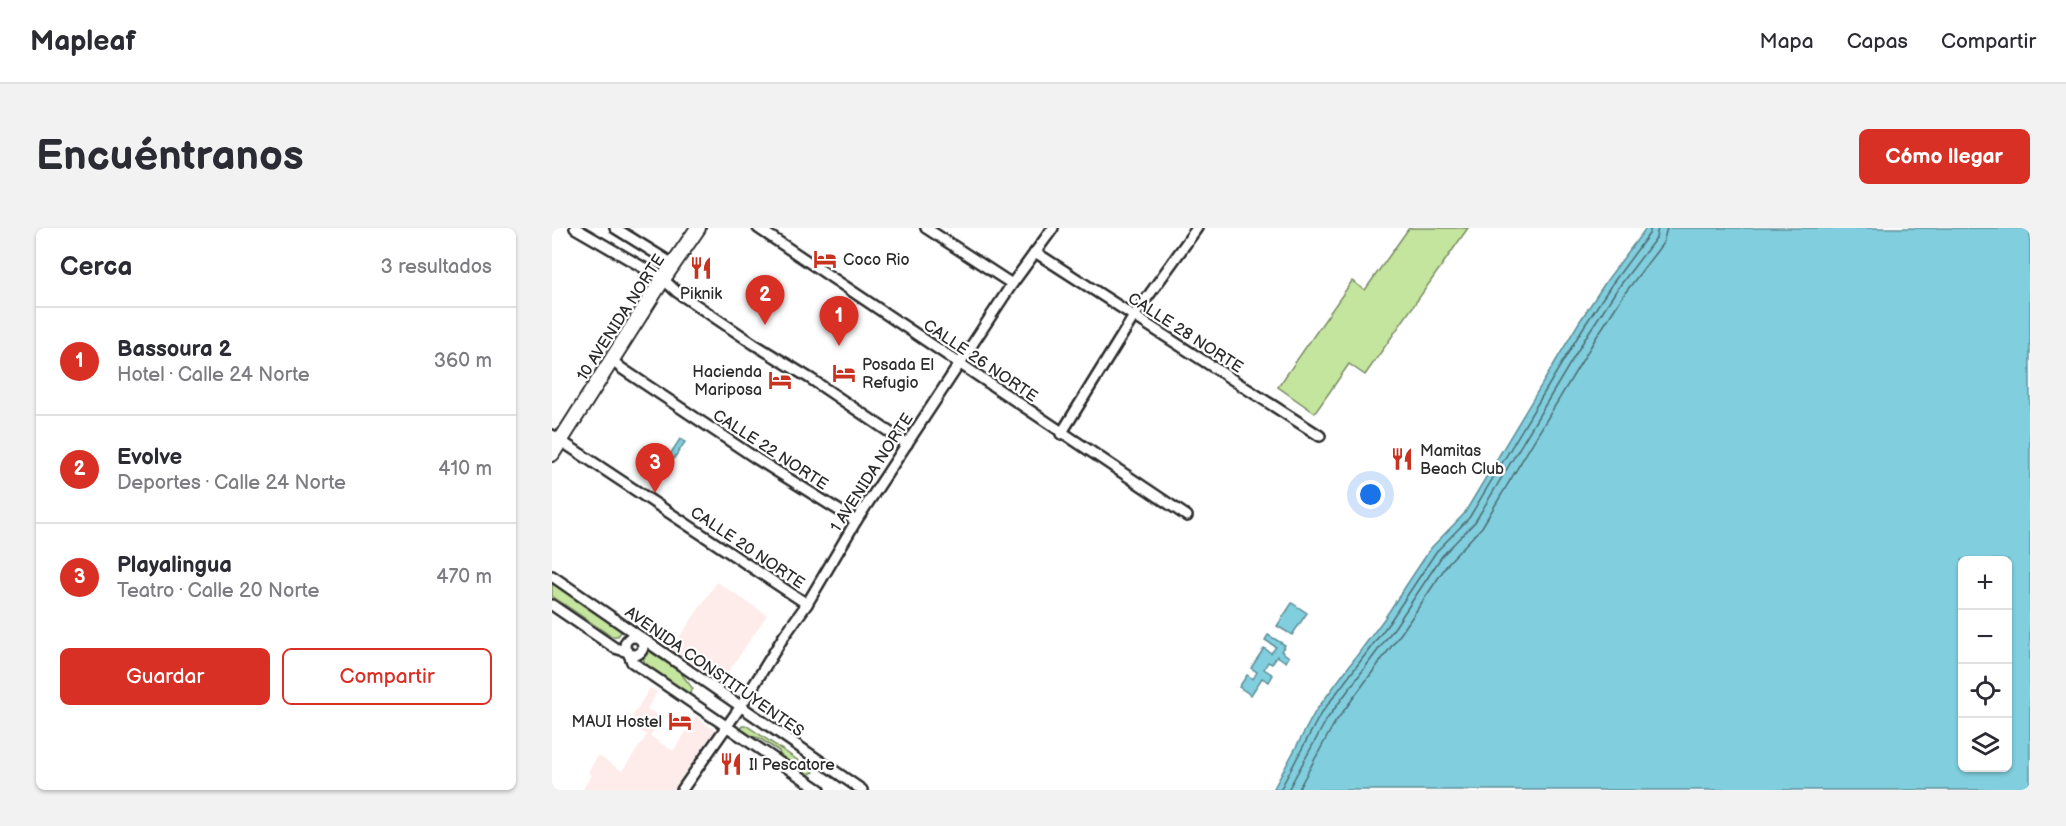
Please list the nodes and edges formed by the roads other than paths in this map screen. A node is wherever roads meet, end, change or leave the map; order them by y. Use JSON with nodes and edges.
{"nodes":[{"id":1,"x":575,"y":228,"type":"edge"},
{"id":2,"x":615,"y":228,"type":"edge"},
{"id":3,"x":698,"y":228,"type":"edge"},
{"id":4,"x":758,"y":228,"type":"edge"},
{"id":5,"x":926,"y":228,"type":"edge"},
{"id":6,"x":1053,"y":228,"type":"edge"},
{"id":7,"x":1197,"y":228,"type":"edge"},
{"id":8,"x":1035,"y":252,"type":"junction"},
{"id":9,"x":673,"y":264,"type":"junction"},
{"id":10,"x":663,"y":279,"type":"junction"},
{"id":11,"x":1012,"y":284,"type":"junction"},
{"id":12,"x":1134,"y":316,"type":"junction"},
{"id":13,"x":612,"y":360,"type":"junction"},
{"id":14,"x":962,"y":363,"type":"junction"},
{"id":15,"x":1061,"y":434,"type":"junction"},
{"id":16,"x":1320,"y":436,"type":"dead end"},
{"id":17,"x":561,"y":441,"type":"edge"},
{"id":18,"x":907,"y":444,"type":"junction"},
{"id":19,"x":552,"y":454,"type":"edge"},
{"id":20,"x":1187,"y":516,"type":"dead end"},
{"id":21,"x":856,"y":521,"type":"junction"},
{"id":22,"x":552,"y":576,"type":"edge"},
{"id":23,"x":807,"y":604,"type":"junction"},
{"id":24,"x":552,"y":605,"type":"edge"},
{"id":25,"x":641,"y":639,"type":"junction"},
{"id":26,"x":628,"y":652,"type":"junction"},
{"id":27,"x":741,"y":706,"type":"junction"},
{"id":28,"x":726,"y":727,"type":"junction"},
{"id":29,"x":682,"y":790,"type":"edge"},
{"id":30,"x":820,"y":790,"type":"edge"},
{"id":31,"x":862,"y":790,"type":"edge"}],
"edges":[{"from":1,"to":10,"type":"street"},
{"from":2,"to":9,"type":"street"},
{"from":3,"to":9,"type":"street","name":"10 AVENIDA NORTE"},
{"from":4,"to":14,"type":"street","name":"CALLE 26 NORTE"},
{"from":5,"to":11,"type":"street"},
{"from":6,"to":8,"type":"street","name":"1 AVENIDA NORTE"},
{"from":7,"to":12,"type":"street"},
{"from":8,"to":11,"type":"street","name":"1 AVENIDA NORTE"},
{"from":8,"to":12,"type":"street","name":"CALLE 28 NORTE"},
{"from":9,"to":10,"type":"street","name":"10 AVENIDA NORTE"},
{"from":10,"to":13,"type":"street","name":"10 AVENIDA NORTE"},
{"from":10,"to":18,"type":"street"},
{"from":11,"to":14,"type":"street","name":"1 AVENIDA NORTE"},
{"from":12,"to":15,"type":"street"},
{"from":12,"to":16,"type":"street","name":"CALLE 28 NORTE"},
{"from":13,"to":17,"type":"street","name":"10 AVENIDA NORTE"},
{"from":13,"to":21,"type":"street","name":"CALLE 22 NORTE"},
{"from":14,"to":15,"type":"street","name":"CALLE 26 NORTE"},
{"from":14,"to":18,"type":"street","name":"1 AVENIDA NORTE"},
{"from":15,"to":20,"type":"street","name":"CALLE 26 NORTE"},
{"from":17,"to":19,"type":"street","name":"10 AVENIDA NORTE"},
{"from":17,"to":23,"type":"street","name":"CALLE 20 NORTE"},
{"from":18,"to":21,"type":"street","name":"1 AVENIDA NORTE"},
{"from":21,"to":23,"type":"street","name":"1 AVENIDA NORTE"},
{"from":22,"to":25,"type":"street","name":"AVENIDA CONSTITUYENTES"},
{"from":23,"to":27,"type":"street","name":"1 AVENIDA NORTE"},
{"from":24,"to":26,"type":"street"},
{"from":25,"to":26,"type":"street"},
{"from":25,"to":27,"type":"street","name":"AVENIDA CONSTITUYENTES"},
{"from":26,"to":28,"type":"street"},
{"from":27,"to":28,"type":"street","name":"1 AVENIDA NORTE"},
{"from":27,"to":31,"type":"street","name":"AVENIDA CONSTITUYENTES"},
{"from":28,"to":29,"type":"street"},
{"from":28,"to":30,"type":"street"}]}
